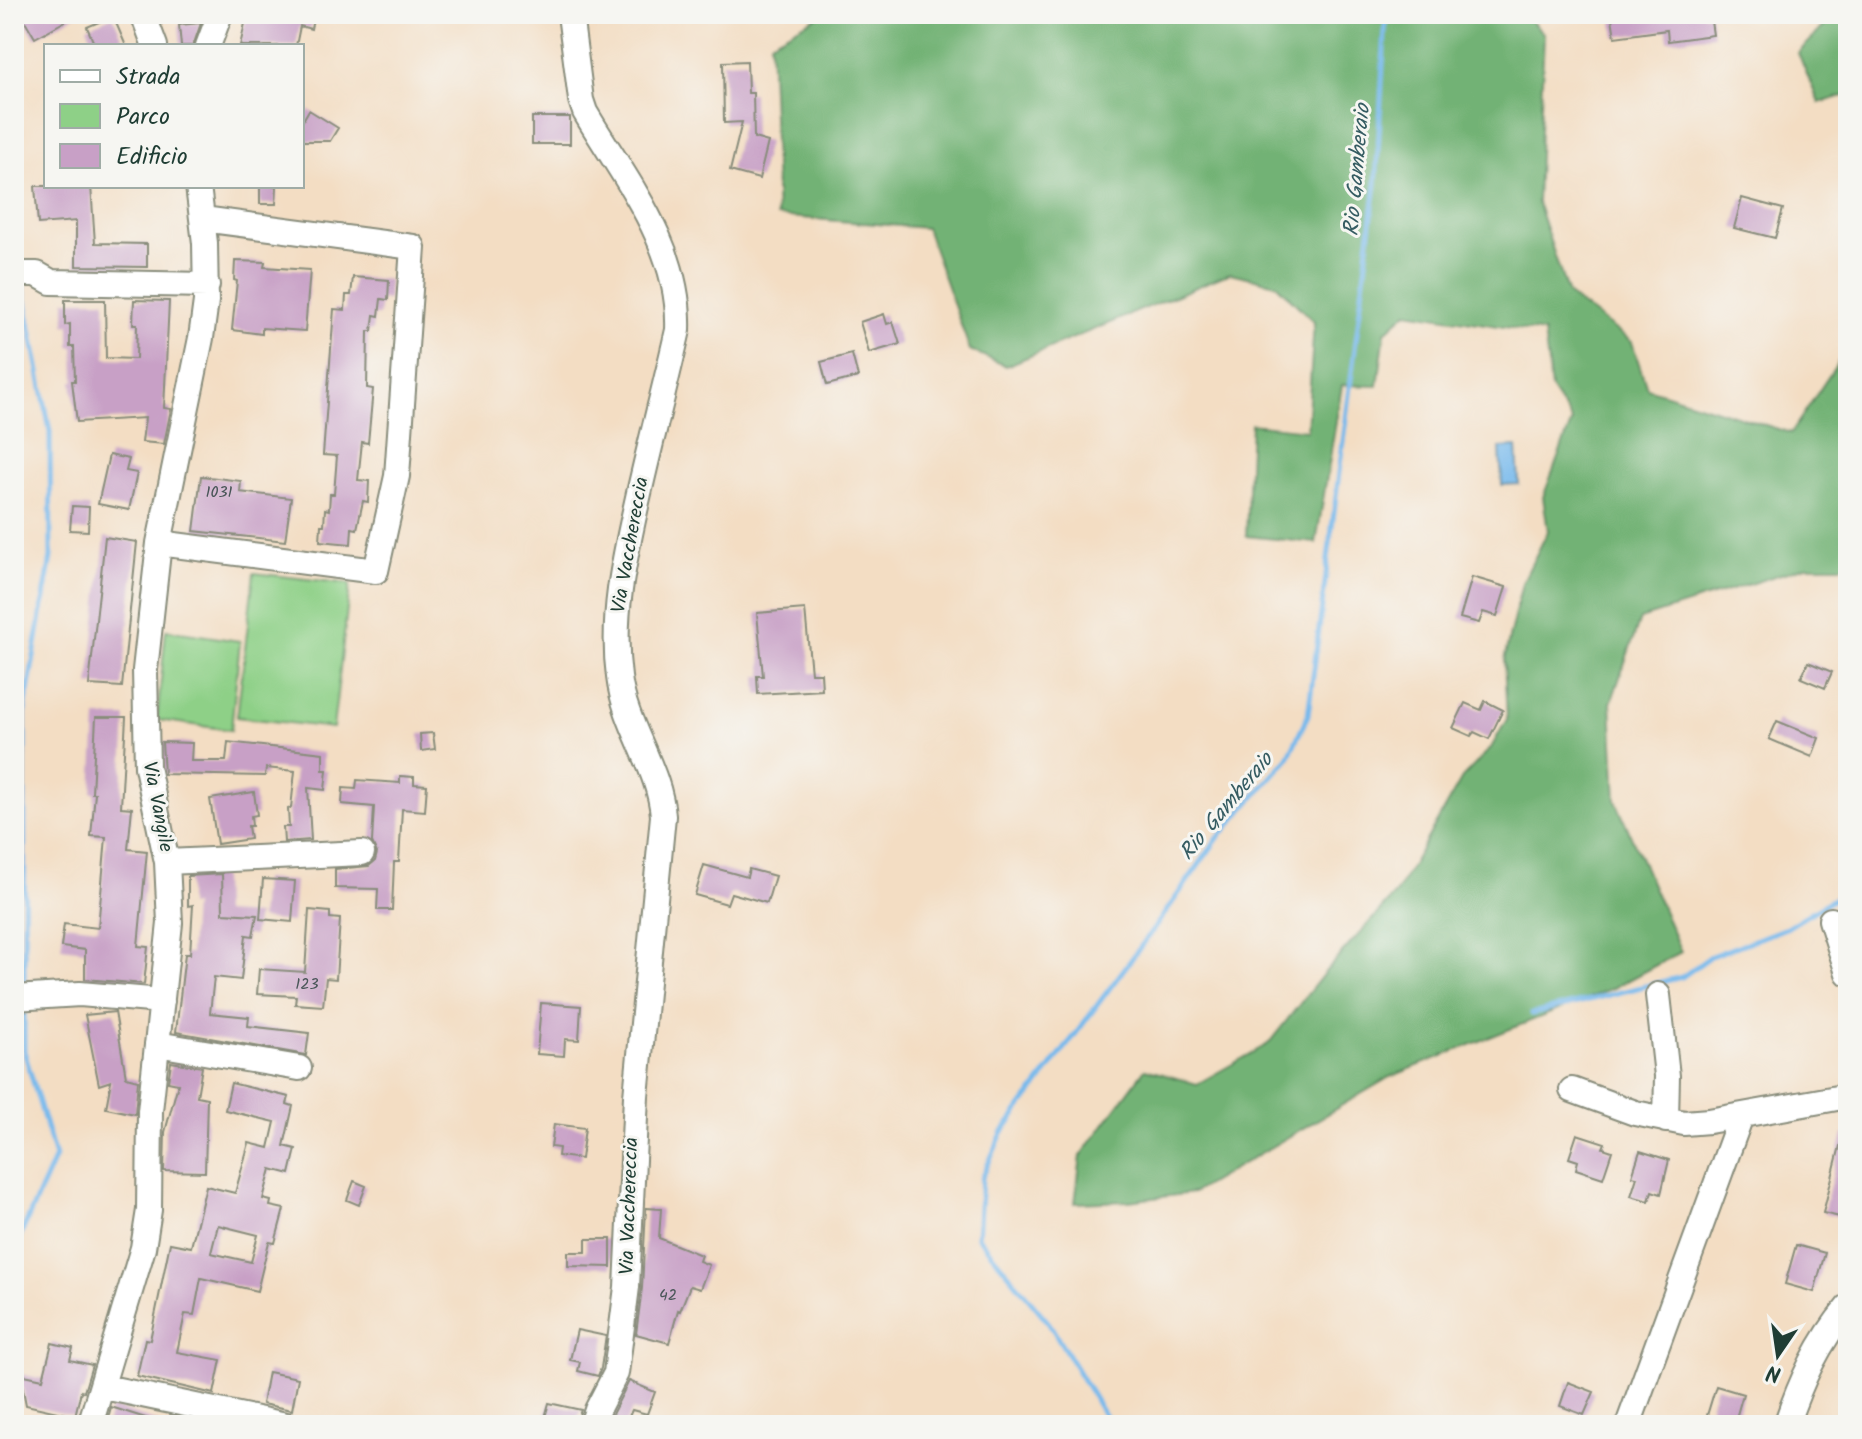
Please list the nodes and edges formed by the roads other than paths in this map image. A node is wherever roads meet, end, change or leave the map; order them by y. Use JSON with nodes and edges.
{"nodes":[{"id":1,"x":143,"y":14,"type":"edge"},
{"id":2,"x":220,"y":14,"type":"edge"},
{"id":3,"x":570,"y":14,"type":"edge"},
{"id":4,"x":154,"y":44,"type":"edge"},
{"id":5,"x":209,"y":44,"type":"edge"},
{"id":6,"x":198,"y":188,"type":"edge"},
{"id":7,"x":203,"y":219,"type":"junction"},
{"id":8,"x":21,"y":273,"type":"edge"},
{"id":9,"x":207,"y":285,"type":"junction"},
{"id":10,"x":159,"y":543,"type":"junction"},
{"id":11,"x":362,"y":853,"type":"dead end"},
{"id":12,"x":167,"y":862,"type":"junction"},
{"id":13,"x":1831,"y":920,"type":"dead end"},
{"id":14,"x":1848,"y":973,"type":"edge"},
{"id":15,"x":1658,"y":995,"type":"dead end"},
{"id":16,"x":14,"y":998,"type":"edge"},
{"id":17,"x":162,"y":1001,"type":"junction"},
{"id":18,"x":157,"y":1044,"type":"junction"},
{"id":19,"x":299,"y":1068,"type":"dead end"},
{"id":20,"x":1572,"y":1090,"type":"dead end"},
{"id":21,"x":1848,"y":1096,"type":"edge"},
{"id":22,"x":1741,"y":1116,"type":"junction"},
{"id":23,"x":1666,"y":1120,"type":"junction"},
{"id":24,"x":1848,"y":1307,"type":"edge"},
{"id":25,"x":104,"y":1387,"type":"junction"},
{"id":26,"x":90,"y":1425,"type":"edge"},
{"id":27,"x":286,"y":1425,"type":"edge"},
{"id":28,"x":592,"y":1425,"type":"edge"},
{"id":29,"x":1628,"y":1425,"type":"edge"},
{"id":30,"x":1786,"y":1425,"type":"edge"}],
"edges":[{"from":1,"to":4,"type":"street"},
{"from":2,"to":5,"type":"street"},
{"from":3,"to":28,"type":"street","name":"Via Vacchereccia"},
{"from":6,"to":7,"type":"street","name":"Via Vangile"},
{"from":7,"to":9,"type":"street","name":"Via Vangile"},
{"from":7,"to":10,"type":"street"},
{"from":8,"to":9,"type":"street"},
{"from":9,"to":10,"type":"street","name":"Via Vangile"},
{"from":10,"to":12,"type":"street","name":"Via Vangile"},
{"from":11,"to":12,"type":"street"},
{"from":12,"to":17,"type":"street","name":"Via Vangile"},
{"from":13,"to":14,"type":"street"},
{"from":15,"to":23,"type":"street"},
{"from":16,"to":17,"type":"street"},
{"from":17,"to":18,"type":"street","name":"Via Vangile"},
{"from":18,"to":19,"type":"street"},
{"from":18,"to":25,"type":"street","name":"Via Vangile"},
{"from":20,"to":23,"type":"street"},
{"from":21,"to":22,"type":"street"},
{"from":22,"to":23,"type":"street"},
{"from":22,"to":29,"type":"street"},
{"from":24,"to":30,"type":"street"},
{"from":25,"to":26,"type":"street","name":"Via Vangile"},
{"from":25,"to":27,"type":"street"}]}
